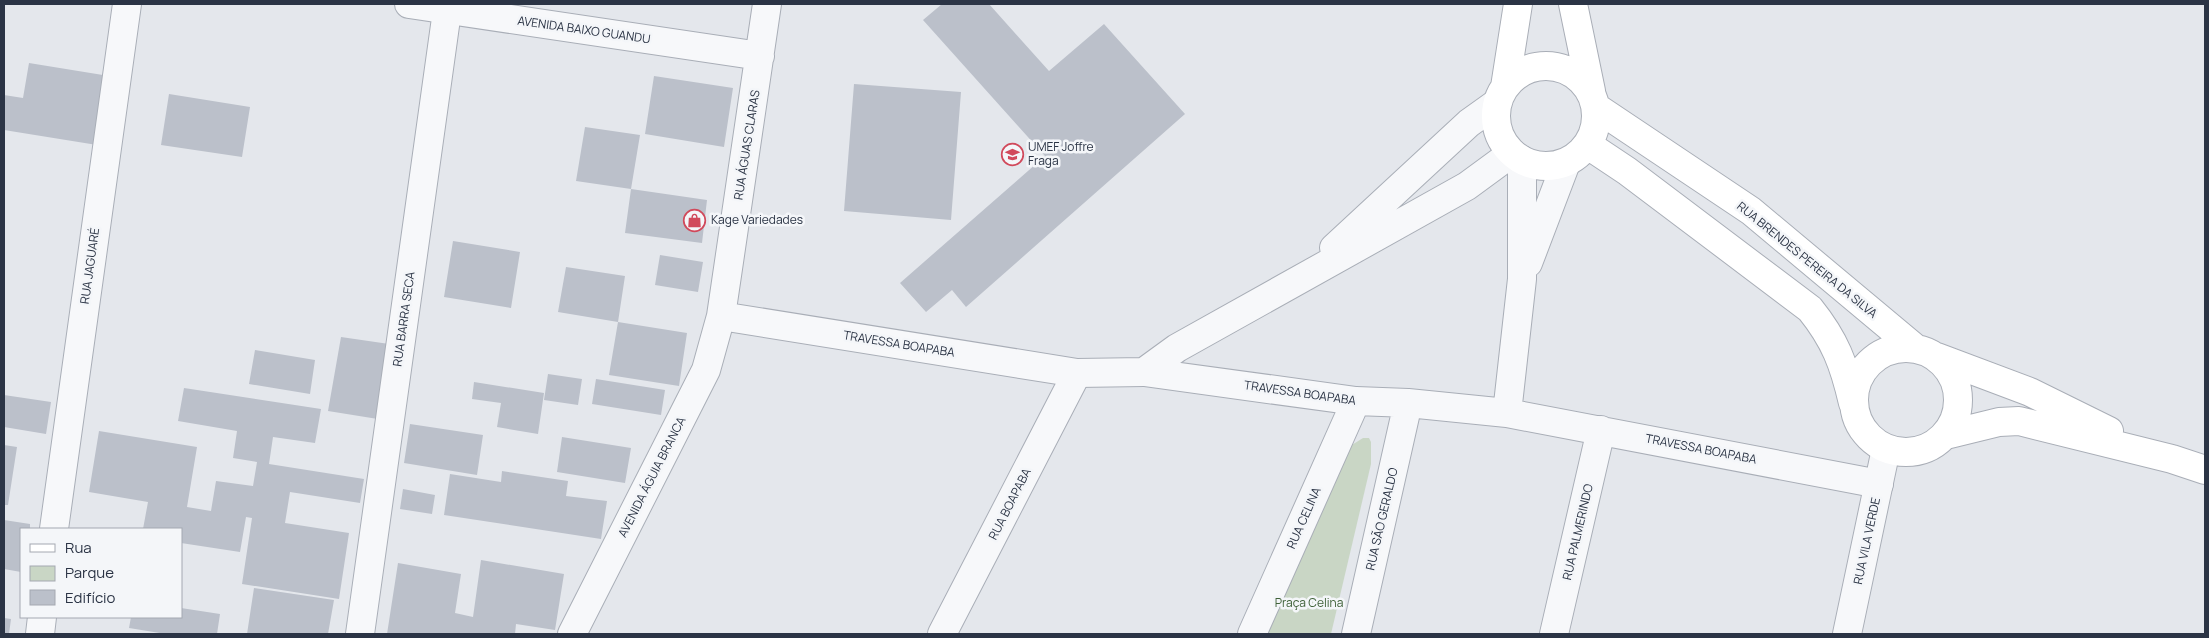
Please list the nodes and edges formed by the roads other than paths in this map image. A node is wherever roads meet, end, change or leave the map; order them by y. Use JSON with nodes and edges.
{"nodes":[{"id":1,"x":126,"y":4,"type":"edge"},
{"id":2,"x":409,"y":4,"type":"edge"},
{"id":3,"x":767,"y":4,"type":"edge"},
{"id":4,"x":1518,"y":4,"type":"edge"},
{"id":5,"x":1573,"y":4,"type":"edge"},
{"id":6,"x":447,"y":7,"type":"edge"},
{"id":7,"x":760,"y":56,"type":"junction"},
{"id":8,"x":1501,"y":95,"type":"junction"},
{"id":9,"x":1594,"y":100,"type":"junction"},
{"id":10,"x":1588,"y":145,"type":"junction"},
{"id":11,"x":1517,"y":157,"type":"junction"},
{"id":12,"x":1566,"y":163,"type":"junction"},
{"id":13,"x":1302,"y":277,"type":"junction"},
{"id":14,"x":1522,"y":279,"type":"junction"},
{"id":15,"x":721,"y":316,"type":"junction"},
{"id":16,"x":1926,"y":353,"type":"junction"},
{"id":17,"x":1144,"y":372,"type":"junction"},
{"id":18,"x":1078,"y":373,"type":"junction"},
{"id":19,"x":1356,"y":401,"type":"junction"},
{"id":20,"x":1408,"y":403,"type":"junction"},
{"id":21,"x":1853,"y":403,"type":"junction"},
{"id":22,"x":1507,"y":413,"type":"junction"},
{"id":23,"x":1602,"y":430,"type":"junction"},
{"id":24,"x":1946,"y":435,"type":"junction"},
{"id":25,"x":1886,"y":449,"type":"junction"},
{"id":26,"x":2172,"y":459,"type":"junction"},
{"id":27,"x":2205,"y":470,"type":"edge"},
{"id":28,"x":1878,"y":484,"type":"junction"},
{"id":29,"x":54,"y":528,"type":"edge"},
{"id":30,"x":42,"y":618,"type":"edge"},
{"id":31,"x":40,"y":634,"type":"edge"},
{"id":32,"x":360,"y":634,"type":"edge"},
{"id":33,"x":572,"y":634,"type":"edge"},
{"id":34,"x":942,"y":634,"type":"edge"},
{"id":35,"x":1252,"y":634,"type":"edge"},
{"id":36,"x":1356,"y":634,"type":"edge"},
{"id":37,"x":1554,"y":634,"type":"edge"},
{"id":38,"x":1847,"y":634,"type":"edge"}],
"edges":[{"from":1,"to":29,"type":"street","name":"RUA JAGUARÉ"},
{"from":2,"to":6,"type":"street","name":"AVENIDA BAIXO GUANDU"},
{"from":3,"to":7,"type":"street","name":"RUA ÁGUAS CLARAS"},
{"from":4,"to":8,"type":"main road"},
{"from":5,"to":9,"type":"main road"},
{"from":6,"to":7,"type":"street","name":"AVENIDA BAIXO GUANDU"},
{"from":6,"to":32,"type":"street","name":"RUA BARRA SECA"},
{"from":7,"to":15,"type":"street","name":"RUA ÁGUAS CLARAS"},
{"from":8,"to":9,"type":"main road"},
{"from":8,"to":11,"type":"main road"},
{"from":8,"to":13,"type":"street"},
{"from":9,"to":10,"type":"main road"},
{"from":9,"to":16,"type":"main road","name":"RUA BRENDES PEREIRA DA SILVA"},
{"from":10,"to":12,"type":"main road"},
{"from":10,"to":21,"type":"main road"},
{"from":11,"to":12,"type":"main road"},
{"from":11,"to":13,"type":"street"},
{"from":11,"to":14,"type":"street"},
{"from":12,"to":14,"type":"street"},
{"from":13,"to":17,"type":"street"},
{"from":14,"to":22,"type":"street"},
{"from":15,"to":18,"type":"street","name":"TRAVESSA BOAPABA"},
{"from":15,"to":33,"type":"street","name":"AVENIDA ÁGUIA BRANCA"},
{"from":16,"to":21,"type":"main road"},
{"from":16,"to":24,"type":"main road"},
{"from":16,"to":26,"type":"main road","name":"RUA BRENDES PEREIRA DA SILVA"},
{"from":17,"to":18,"type":"street","name":"TRAVESSA BOAPABA"},
{"from":17,"to":19,"type":"street","name":"TRAVESSA BOAPABA"},
{"from":18,"to":34,"type":"street","name":"RUA BOAPABA"},
{"from":19,"to":20,"type":"street","name":"TRAVESSA BOAPABA"},
{"from":19,"to":35,"type":"street","name":"RUA CELINA"},
{"from":20,"to":22,"type":"street","name":"TRAVESSA BOAPABA"},
{"from":20,"to":36,"type":"street","name":"RUA SÃO GERALDO"},
{"from":21,"to":25,"type":"main road"},
{"from":22,"to":23,"type":"street","name":"TRAVESSA BOAPABA"},
{"from":23,"to":28,"type":"street","name":"TRAVESSA BOAPABA"},
{"from":23,"to":37,"type":"street","name":"RUA PALMERINDO"},
{"from":24,"to":25,"type":"main road"},
{"from":24,"to":26,"type":"main road","name":"RUA BRENDES PEREIRA DA SILVA"},
{"from":25,"to":28,"type":"street","name":"RUA VILA VERDE"},
{"from":26,"to":27,"type":"main road","name":"RUA BRENDES PEREIRA DA SILVA"},
{"from":28,"to":38,"type":"street","name":"RUA VILA VERDE"},
{"from":30,"to":31,"type":"street"}]}
